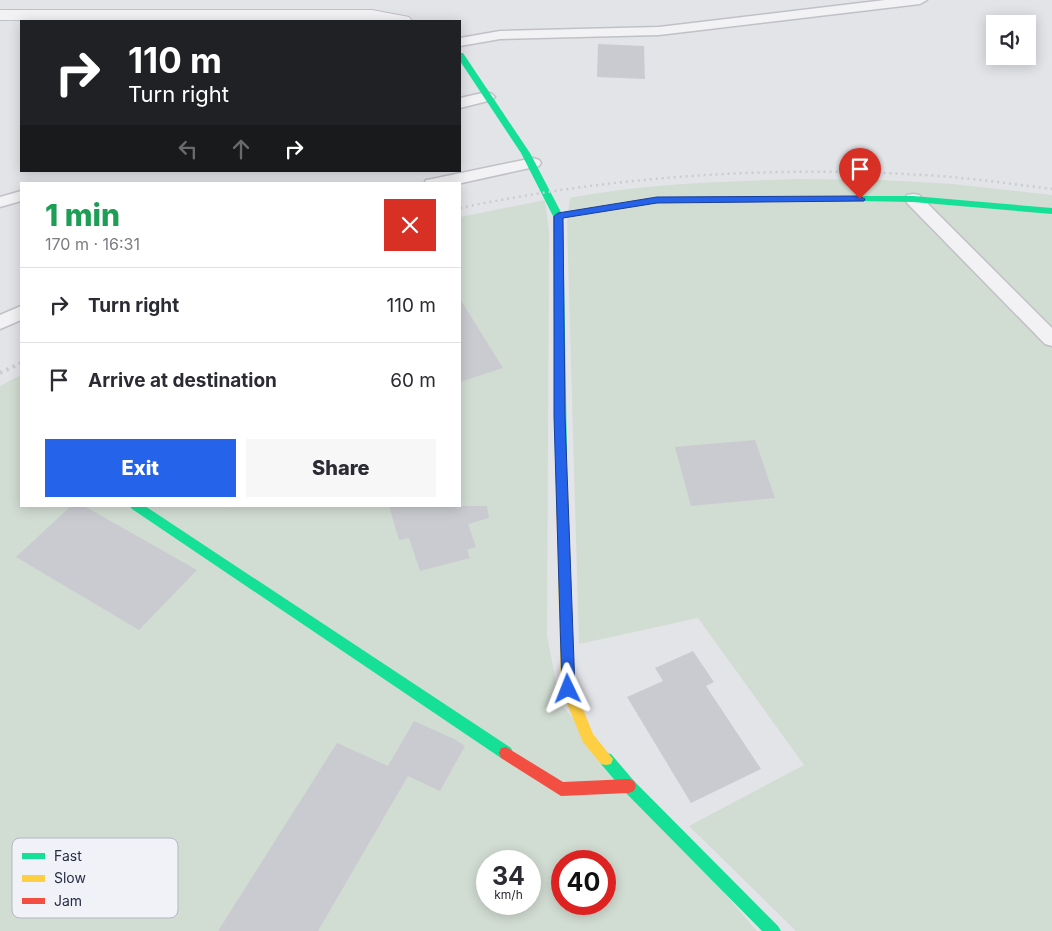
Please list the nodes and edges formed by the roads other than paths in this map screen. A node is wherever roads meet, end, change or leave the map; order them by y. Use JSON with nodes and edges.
{"nodes":[{"id":1,"x":359,"y":0,"type":"edge"},
{"id":2,"x":920,"y":0,"type":"edge"},
{"id":3,"x":0,"y":15,"type":"edge"},
{"id":4,"x":372,"y":15,"type":"junction"},
{"id":5,"x":398,"y":20,"type":"edge"},
{"id":6,"x":461,"y":42,"type":"edge"},
{"id":7,"x":461,"y":58,"type":"edge"},
{"id":8,"x":487,"y":97,"type":"junction"},
{"id":9,"x":461,"y":103,"type":"edge"},
{"id":10,"x":533,"y":163,"type":"junction"},
{"id":11,"x":442,"y":182,"type":"edge"},
{"id":12,"x":20,"y":196,"type":"edge"},
{"id":13,"x":913,"y":199,"type":"junction"},
{"id":14,"x":0,"y":202,"type":"edge"},
{"id":15,"x":1052,"y":211,"type":"edge"},
{"id":16,"x":558,"y":216,"type":"junction"},
{"id":17,"x":20,"y":312,"type":"edge"},
{"id":18,"x":0,"y":322,"type":"edge"},
{"id":19,"x":1052,"y":339,"type":"edge"},
{"id":20,"x":138,"y":507,"type":"edge"},
{"id":21,"x":629,"y":786,"type":"junction"},
{"id":22,"x":773,"y":931,"type":"edge"}],
"edges":[{"from":1,"to":4,"type":"street"},
{"from":2,"to":6,"type":"lane"},
{"from":3,"to":4,"type":"street"},
{"from":4,"to":5,"type":"street"},
{"from":7,"to":8,"type":"street"},
{"from":8,"to":9,"type":"lane"},
{"from":8,"to":10,"type":"street"},
{"from":10,"to":11,"type":"lane"},
{"from":10,"to":16,"type":"street"},
{"from":12,"to":14,"type":"lane"},
{"from":13,"to":15,"type":"street"},
{"from":13,"to":16,"type":"street"},
{"from":13,"to":19,"type":"lane"},
{"from":16,"to":21,"type":"street"},
{"from":17,"to":18,"type":"lane"},
{"from":20,"to":21,"type":"street"},
{"from":21,"to":22,"type":"street"}]}
